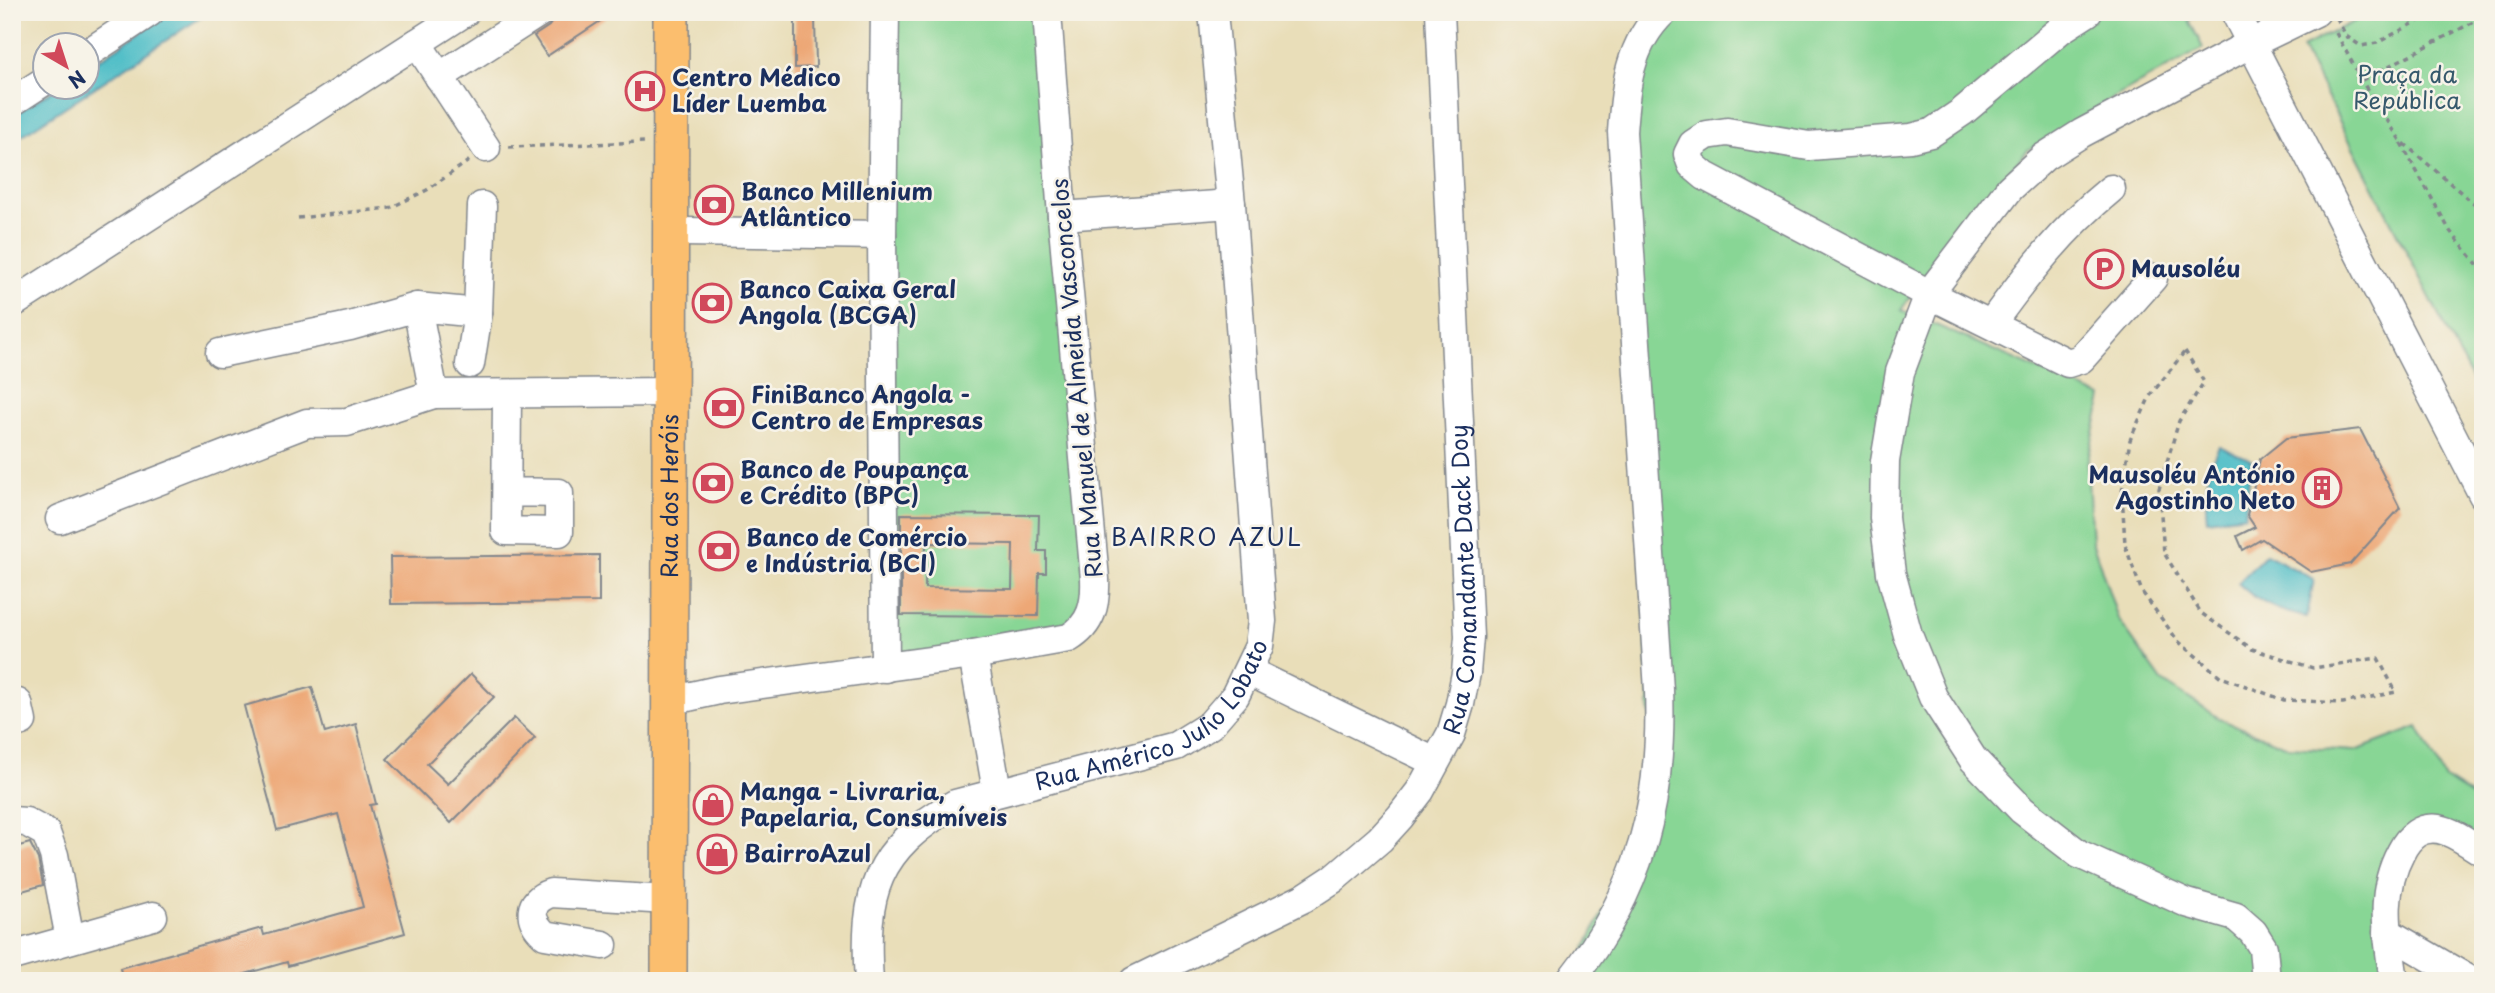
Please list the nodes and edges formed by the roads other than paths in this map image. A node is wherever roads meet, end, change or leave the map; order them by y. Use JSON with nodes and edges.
{"nodes":[{"id":1,"x":150,"y":12,"type":"edge"},
{"id":2,"x":466,"y":12,"type":"edge"},
{"id":3,"x":540,"y":12,"type":"edge"},
{"id":4,"x":671,"y":12,"type":"edge"},
{"id":5,"x":682,"y":12,"type":"edge"},
{"id":6,"x":885,"y":12,"type":"edge"},
{"id":7,"x":1047,"y":12,"type":"edge"},
{"id":8,"x":1213,"y":12,"type":"edge"},
{"id":9,"x":1440,"y":12,"type":"edge"},
{"id":10,"x":1664,"y":12,"type":"edge"},
{"id":11,"x":2088,"y":12,"type":"edge"},
{"id":12,"x":2235,"y":12,"type":"edge"},
{"id":13,"x":2316,"y":12,"type":"edge"},
{"id":14,"x":417,"y":43,"type":"junction"},
{"id":15,"x":102,"y":44,"type":"edge"},
{"id":16,"x":2250,"y":44,"type":"junction"},
{"id":17,"x":439,"y":77,"type":"junction"},
{"id":18,"x":32,"y":89,"type":"edge"},
{"id":19,"x":12,"y":102,"type":"edge"},
{"id":20,"x":486,"y":148,"type":"road end"},
{"id":21,"x":2111,"y":189,"type":"dead end"},
{"id":22,"x":1231,"y":204,"type":"junction"},
{"id":23,"x":482,"y":206,"type":"dead end"},
{"id":24,"x":1062,"y":216,"type":"junction"},
{"id":25,"x":683,"y":232,"type":"junction"},
{"id":26,"x":882,"y":235,"type":"junction"},
{"id":27,"x":2153,"y":278,"type":"dead end"},
{"id":28,"x":1929,"y":294,"type":"junction"},
{"id":29,"x":12,"y":304,"type":"edge"},
{"id":30,"x":417,"y":307,"type":"junction"},
{"id":31,"x":478,"y":313,"type":"junction"},
{"id":32,"x":1991,"y":324,"type":"junction"},
{"id":33,"x":220,"y":353,"type":"dead end"},
{"id":34,"x":470,"y":364,"type":"dead end"},
{"id":35,"x":670,"y":392,"type":"junction"},
{"id":36,"x":434,"y":394,"type":"junction"},
{"id":37,"x":507,"y":394,"type":"junction"},
{"id":38,"x":506,"y":492,"type":"dead end"},
{"id":39,"x":2483,"y":495,"type":"edge"},
{"id":40,"x":60,"y":519,"type":"dead end"},
{"id":41,"x":973,"y":655,"type":"junction"},
{"id":42,"x":885,"y":668,"type":"junction"},
{"id":43,"x":1248,"y":671,"type":"junction"},
{"id":44,"x":683,"y":698,"type":"junction"},
{"id":45,"x":1435,"y":762,"type":"junction"},
{"id":46,"x":998,"y":792,"type":"junction"},
{"id":47,"x":12,"y":821,"type":"edge"},
{"id":48,"x":2483,"y":852,"type":"edge"},
{"id":49,"x":668,"y":900,"type":"junction"},
{"id":50,"x":153,"y":916,"type":"dead end"},
{"id":51,"x":2387,"y":932,"type":"junction"},
{"id":52,"x":70,"y":939,"type":"junction"},
{"id":53,"x":603,"y":945,"type":"dead end"},
{"id":54,"x":12,"y":956,"type":"edge"},
{"id":55,"x":669,"y":981,"type":"edge"},
{"id":56,"x":686,"y":981,"type":"edge"},
{"id":57,"x":869,"y":981,"type":"edge"},
{"id":58,"x":1134,"y":981,"type":"edge"},
{"id":59,"x":1570,"y":981,"type":"edge"},
{"id":60,"x":2266,"y":981,"type":"edge"},
{"id":61,"x":2394,"y":981,"type":"edge"},
{"id":62,"x":2472,"y":981,"type":"edge"}],
"edges":[{"from":1,"to":15,"type":"street"},
{"from":2,"to":14,"type":"street"},
{"from":3,"to":17,"type":"street"},
{"from":4,"to":35,"type":"main road","name":"Rua dos Heróis"},
{"from":5,"to":25,"type":"main road","name":"Rua dos Heróis"},
{"from":6,"to":26,"type":"street"},
{"from":7,"to":24,"type":"street","name":"Rua Manuel de Almeida Vasconcelos"},
{"from":8,"to":22,"type":"street","name":"Rua Américo Julio Lobato"},
{"from":9,"to":45,"type":"street","name":"Rua Comandante Dack Doy"},
{"from":10,"to":59,"type":"street"},
{"from":11,"to":28,"type":"street"},
{"from":12,"to":16,"type":"street"},
{"from":13,"to":16,"type":"street"},
{"from":14,"to":17,"type":"street"},
{"from":14,"to":29,"type":"street"},
{"from":16,"to":28,"type":"street"},
{"from":16,"to":39,"type":"street"},
{"from":17,"to":20,"type":"street"},
{"from":18,"to":19,"type":"street"},
{"from":21,"to":32,"type":"street"},
{"from":22,"to":24,"type":"street"},
{"from":22,"to":43,"type":"street","name":"Rua Américo Julio Lobato"},
{"from":23,"to":31,"type":"street"},
{"from":24,"to":41,"type":"street","name":"Rua Manuel de Almeida Vasconcelos"},
{"from":25,"to":26,"type":"street"},
{"from":25,"to":44,"type":"main road","name":"Rua dos Heróis"},
{"from":26,"to":42,"type":"street"},
{"from":27,"to":32,"type":"street"},
{"from":28,"to":32,"type":"street"},
{"from":28,"to":60,"type":"street"},
{"from":30,"to":31,"type":"street"},
{"from":30,"to":33,"type":"street"},
{"from":30,"to":36,"type":"street"},
{"from":31,"to":34,"type":"street"},
{"from":35,"to":37,"type":"street"},
{"from":35,"to":49,"type":"main road","name":"Rua dos Heróis"},
{"from":36,"to":37,"type":"street"},
{"from":36,"to":40,"type":"street"},
{"from":37,"to":38,"type":"street"},
{"from":41,"to":42,"type":"street","name":"Rua Manuel de Almeida Vasconcelos"},
{"from":41,"to":46,"type":"street"},
{"from":42,"to":44,"type":"street","name":"Rua Manuel de Almeida Vasconcelos"},
{"from":43,"to":45,"type":"street"},
{"from":43,"to":46,"type":"street","name":"Rua Américo Julio Lobato"},
{"from":44,"to":56,"type":"main road","name":"Rua dos Heróis"},
{"from":45,"to":58,"type":"street","name":"Rua Comandante Dack Doy"},
{"from":46,"to":57,"type":"street","name":"Rua Américo Julio Lobato"},
{"from":47,"to":52,"type":"street"},
{"from":48,"to":51,"type":"street"},
{"from":49,"to":53,"type":"street"},
{"from":49,"to":55,"type":"main road","name":"Rua dos Heróis"},
{"from":50,"to":52,"type":"street"},
{"from":51,"to":61,"type":"street"},
{"from":51,"to":62,"type":"street"},
{"from":52,"to":54,"type":"street"}]}
